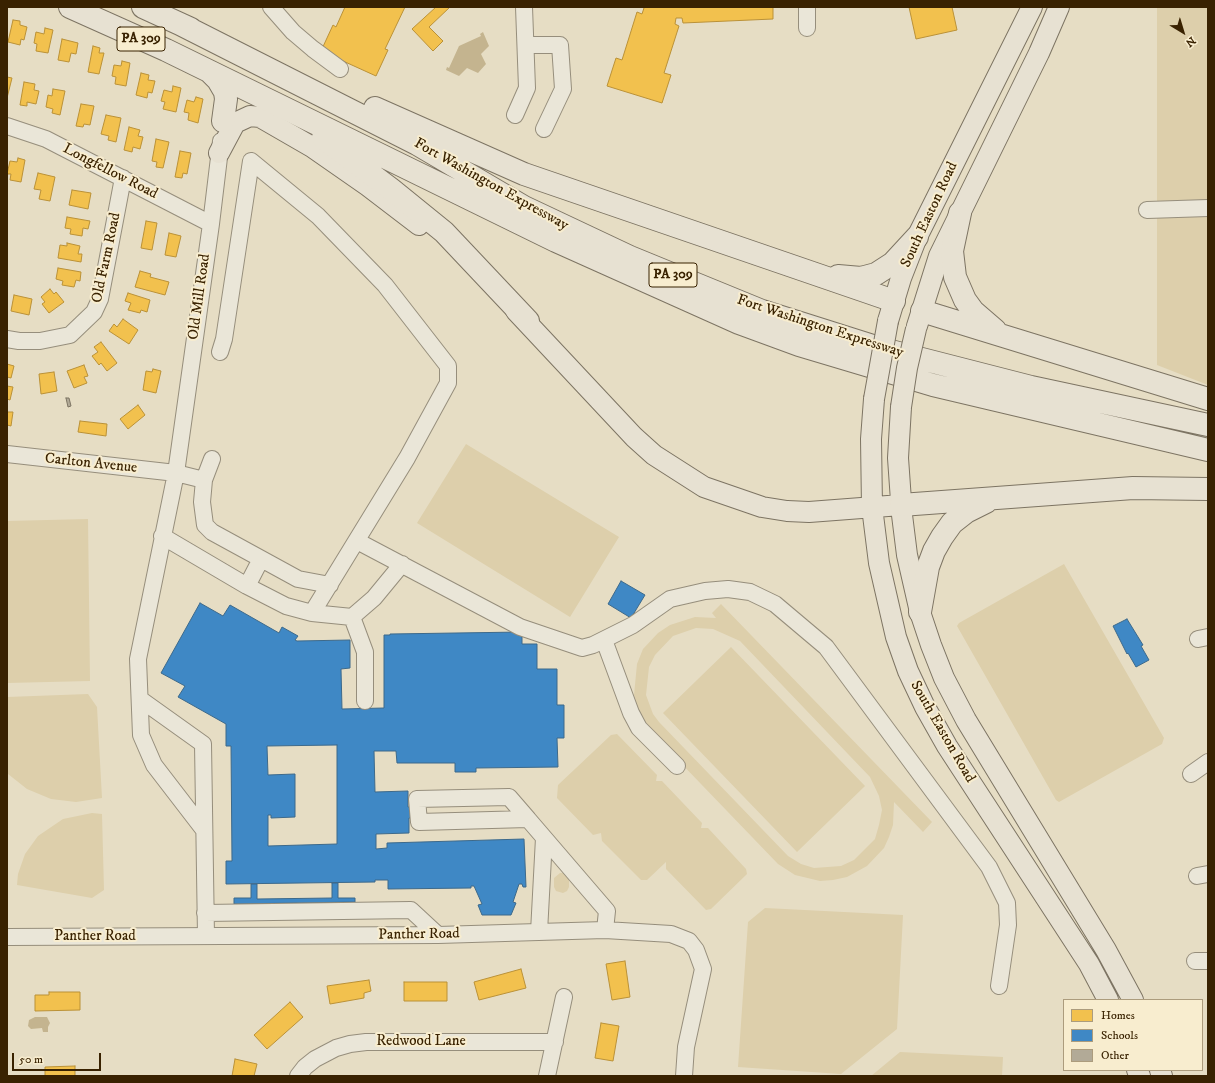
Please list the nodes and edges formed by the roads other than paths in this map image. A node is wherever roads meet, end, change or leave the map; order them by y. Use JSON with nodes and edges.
{"nodes":[{"id":1,"x":70,"y":7,"type":"edge"},
{"id":2,"x":143,"y":7,"type":"edge"},
{"id":3,"x":271,"y":7,"type":"edge"},
{"id":4,"x":524,"y":7,"type":"edge"},
{"id":5,"x":807,"y":7,"type":"edge"},
{"id":6,"x":1032,"y":7,"type":"edge"},
{"id":7,"x":1059,"y":7,"type":"edge"},
{"id":8,"x":178,"y":23,"type":"junction"},
{"id":9,"x":807,"y":28,"type":"dead end"},
{"id":10,"x":527,"y":45,"type":"junction"},
{"id":11,"x":340,"y":69,"type":"dead end"},
{"id":12,"x":211,"y":73,"type":"junction"},
{"id":13,"x":246,"y":90,"type":"junction"},
{"id":14,"x":515,"y":115,"type":"dead end"},
{"id":15,"x":223,"y":121,"type":"joint"},
{"id":16,"x":7,"y":126,"type":"edge"},
{"id":17,"x":544,"y":129,"type":"dead end"},
{"id":18,"x":219,"y":154,"type":"junction"},
{"id":19,"x":123,"y":178,"type":"junction"},
{"id":20,"x":1208,"y":208,"type":"edge"},
{"id":21,"x":1147,"y":210,"type":"dead end"},
{"id":22,"x":960,"y":213,"type":"junction"},
{"id":23,"x":211,"y":224,"type":"junction"},
{"id":24,"x":917,"y":236,"type":"junction"},
{"id":25,"x":805,"y":271,"type":"junction"},
{"id":26,"x":891,"y":311,"type":"junction"},
{"id":27,"x":919,"y":320,"type":"junction"},
{"id":28,"x":528,"y":321,"type":"junction"},
{"id":29,"x":1004,"y":337,"type":"junction"},
{"id":30,"x":7,"y":339,"type":"edge"},
{"id":31,"x":220,"y":352,"type":"dead end"},
{"id":32,"x":1208,"y":399,"type":"edge"},
{"id":33,"x":1208,"y":425,"type":"edge"},
{"id":34,"x":1208,"y":450,"type":"edge"},
{"id":35,"x":7,"y":454,"type":"edge"},
{"id":36,"x":212,"y":459,"type":"dead end"},
{"id":37,"x":176,"y":473,"type":"junction"},
{"id":38,"x":204,"y":480,"type":"junction"},
{"id":39,"x":1208,"y":489,"type":"edge"},
{"id":40,"x":999,"y":498,"type":"junction"},
{"id":41,"x":901,"y":505,"type":"junction"},
{"id":42,"x":872,"y":507,"type":"junction"},
{"id":43,"x":162,"y":536,"type":"junction"},
{"id":44,"x":357,"y":541,"type":"junction"},
{"id":45,"x":261,"y":559,"type":"junction"},
{"id":46,"x":402,"y":564,"type":"junction"},
{"id":47,"x":330,"y":584,"type":"junction"},
{"id":48,"x":247,"y":586,"type":"junction"},
{"id":49,"x":920,"y":612,"type":"junction"},
{"id":50,"x":312,"y":613,"type":"junction"},
{"id":51,"x":352,"y":617,"type":"junction"},
{"id":52,"x":604,"y":640,"type":"junction"},
{"id":53,"x":140,"y":699,"type":"junction"},
{"id":54,"x":365,"y":701,"type":"dead end"},
{"id":55,"x":1208,"y":762,"type":"edge"},
{"id":56,"x":678,"y":766,"type":"dead end"},
{"id":57,"x":1191,"y":774,"type":"dead end"},
{"id":58,"x":528,"y":819,"type":"junction"},
{"id":59,"x":204,"y":830,"type":"junction"},
{"id":60,"x":544,"y":838,"type":"junction"},
{"id":61,"x":205,"y":913,"type":"junction"},
{"id":62,"x":606,"y":930,"type":"junction"},
{"id":63,"x":539,"y":932,"type":"junction"},
{"id":64,"x":438,"y":935,"type":"junction"},
{"id":65,"x":1097,"y":935,"type":"junction"},
{"id":66,"x":206,"y":936,"type":"junction"},
{"id":67,"x":7,"y":937,"type":"edge"},
{"id":68,"x":1078,"y":947,"type":"junction"},
{"id":69,"x":1000,"y":986,"type":"dead end"},
{"id":70,"x":564,"y":997,"type":"dead end"},
{"id":71,"x":1107,"y":999,"type":"edge"},
{"id":72,"x":1132,"y":999,"type":"edge"},
{"id":73,"x":555,"y":1042,"type":"junction"},
{"id":74,"x":298,"y":1076,"type":"edge"},
{"id":75,"x":547,"y":1076,"type":"edge"},
{"id":76,"x":684,"y":1076,"type":"edge"}],
"edges":[{"from":1,"to":12,"type":"highway","number":"PA 309"},
{"from":2,"to":8,"type":"highway","number":"PA 309"},
{"from":3,"to":11,"type":"street"},
{"from":4,"to":10,"type":"street"},
{"from":5,"to":9,"type":"street"},
{"from":6,"to":24,"type":"main road","name":"South Easton Road"},
{"from":7,"to":22,"type":"main road","name":"South Easton Road"},
{"from":8,"to":25,"type":"highway"},
{"from":8,"to":33,"type":"highway","name":"Fort Washington Expressway","number":"PA 309"},
{"from":10,"to":14,"type":"street"},
{"from":10,"to":17,"type":"street"},
{"from":12,"to":13,"type":"highway","number":"PA 309"},
{"from":12,"to":15,"type":"highway"},
{"from":13,"to":28,"type":"highway"},
{"from":13,"to":34,"type":"highway","name":"Fort Washington Expressway","number":"PA 309"},
{"from":15,"to":18,"type":"street","name":"Old Mill Road"},
{"from":16,"to":19,"type":"street","name":"Longfellow Road"},
{"from":18,"to":23,"type":"street","name":"Old Mill Road"},
{"from":18,"to":28,"type":"main road"},
{"from":19,"to":23,"type":"street","name":"Longfellow Road"},
{"from":19,"to":30,"type":"street","name":"Old Farm Road"},
{"from":20,"to":21,"type":"street"},
{"from":22,"to":27,"type":"main road","name":"South Easton Road"},
{"from":22,"to":29,"type":"highway"},
{"from":23,"to":37,"type":"street","name":"Old Mill Road"},
{"from":24,"to":25,"type":"highway"},
{"from":24,"to":26,"type":"main road","name":"South Easton Road"},
{"from":25,"to":26,"type":"highway"},
{"from":26,"to":27,"type":"main road"},
{"from":26,"to":42,"type":"main road","name":"South Easton Road","bridge":true},
{"from":27,"to":29,"type":"highway"},
{"from":27,"to":41,"type":"main road","name":"South Easton Road","bridge":true},
{"from":28,"to":42,"type":"main road"},
{"from":29,"to":32,"type":"highway"},
{"from":31,"to":44,"type":"street"},
{"from":35,"to":37,"type":"street","name":"Carlton Avenue"},
{"from":36,"to":38,"type":"street"},
{"from":37,"to":38,"type":"street","name":"Carlton Avenue"},
{"from":37,"to":43,"type":"street","name":"Old Mill Road"},
{"from":38,"to":45,"type":"street"},
{"from":39,"to":40,"type":"highway"},
{"from":40,"to":41,"type":"highway"},
{"from":40,"to":49,"type":"highway"},
{"from":41,"to":42,"type":"main road"},
{"from":41,"to":49,"type":"main road","name":"South Easton Road"},
{"from":42,"to":68,"type":"main road","name":"South Easton Road"},
{"from":43,"to":48,"type":"street"},
{"from":43,"to":53,"type":"street","name":"Old Mill Road"},
{"from":44,"to":46,"type":"street"},
{"from":44,"to":47,"type":"street"},
{"from":45,"to":47,"type":"street"},
{"from":45,"to":48,"type":"street"},
{"from":46,"to":51,"type":"street"},
{"from":46,"to":52,"type":"street"},
{"from":47,"to":50,"type":"street"},
{"from":48,"to":50,"type":"street"},
{"from":49,"to":65,"type":"main road","name":"South Easton Road"},
{"from":50,"to":51,"type":"street"},
{"from":51,"to":54,"type":"street"},
{"from":52,"to":56,"type":"street"},
{"from":52,"to":69,"type":"street"},
{"from":53,"to":59,"type":"street","name":"Old Mill Road"},
{"from":53,"to":59,"type":"street"},
{"from":55,"to":57,"type":"street"},
{"from":58,"to":58,"type":"street"},
{"from":58,"to":60,"type":"street"},
{"from":59,"to":61,"type":"street"},
{"from":60,"to":62,"type":"street"},
{"from":60,"to":63,"type":"street"},
{"from":61,"to":64,"type":"street"},
{"from":61,"to":66,"type":"street"},
{"from":62,"to":63,"type":"street","name":"Panther Road"},
{"from":62,"to":76,"type":"street","name":"Panther Road"},
{"from":63,"to":64,"type":"street","name":"Panther Road"},
{"from":64,"to":66,"type":"street","name":"Panther Road"},
{"from":65,"to":68,"type":"main road"},
{"from":65,"to":72,"type":"main road","name":"South Easton Road"},
{"from":66,"to":67,"type":"street","name":"Panther Road"},
{"from":68,"to":71,"type":"main road","name":"South Easton Road"},
{"from":70,"to":73,"type":"street"},
{"from":73,"to":74,"type":"street","name":"Redwood Lane"},
{"from":73,"to":75,"type":"street"}]}
